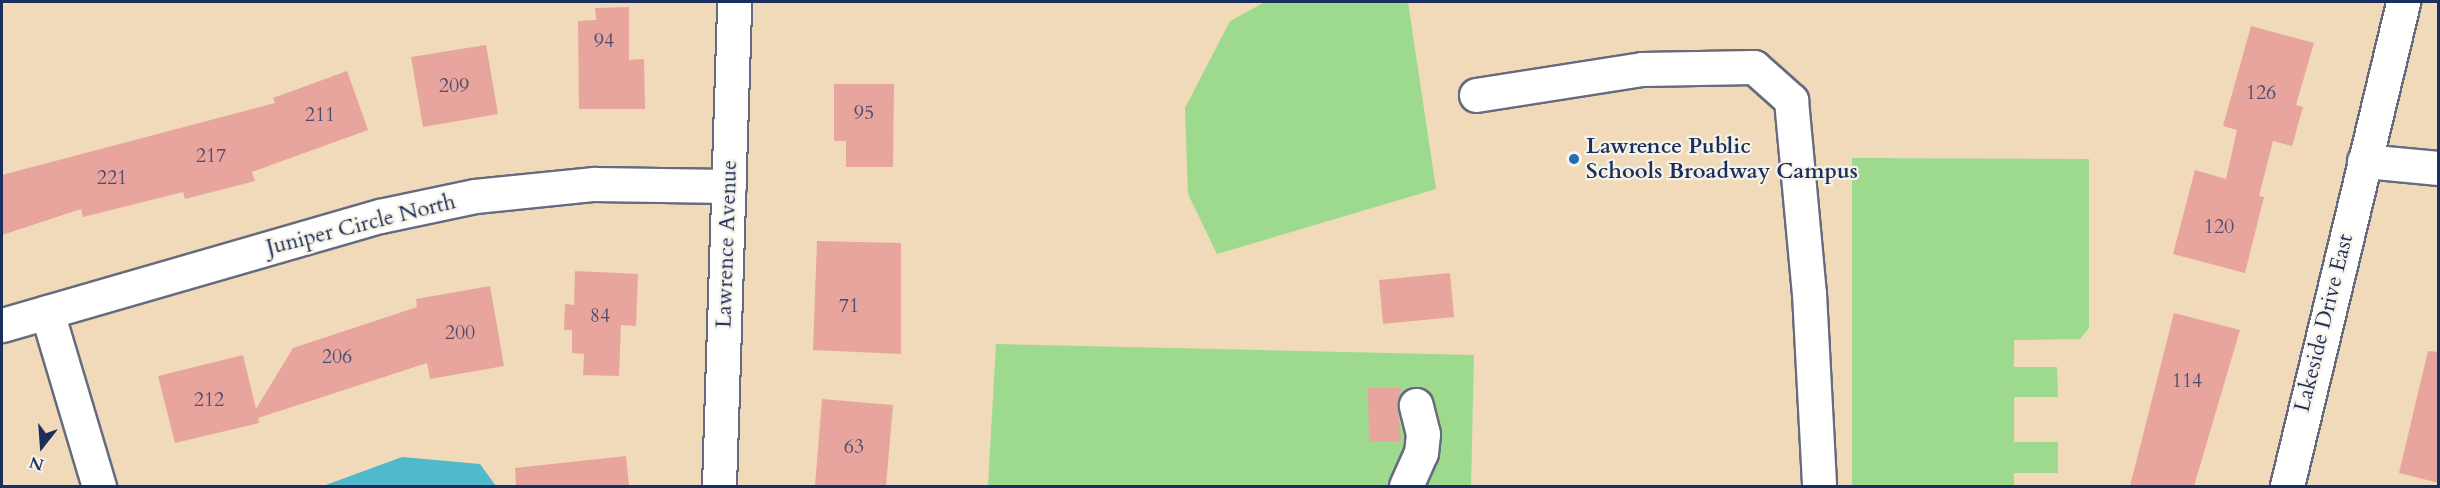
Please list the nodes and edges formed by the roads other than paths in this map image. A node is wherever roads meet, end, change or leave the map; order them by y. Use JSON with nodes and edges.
{"nodes":[{"id":1,"x":734,"y":2,"type":"edge"},
{"id":2,"x":2403,"y":2,"type":"edge"},
{"id":3,"x":1476,"y":94,"type":"dead end"},
{"id":4,"x":2364,"y":161,"type":"junction"},
{"id":5,"x":2439,"y":168,"type":"edge"},
{"id":6,"x":729,"y":186,"type":"junction"},
{"id":7,"x":47,"y":312,"type":"junction"},
{"id":8,"x":2,"y":325,"type":"edge"},
{"id":9,"x":1416,"y":405,"type":"dead end"},
{"id":10,"x":99,"y":486,"type":"edge"},
{"id":11,"x":719,"y":486,"type":"edge"},
{"id":12,"x":1406,"y":486,"type":"edge"},
{"id":13,"x":1819,"y":486,"type":"edge"},
{"id":14,"x":2287,"y":486,"type":"edge"}],
"edges":[{"from":1,"to":6,"type":"street","name":"Lawrence Avenue"},
{"from":2,"to":4,"type":"street","name":"Lakeside Drive East"},
{"from":3,"to":13,"type":"street"},
{"from":4,"to":5,"type":"street"},
{"from":4,"to":14,"type":"street","name":"Lakeside Drive East"},
{"from":6,"to":7,"type":"street","name":"Juniper Circle North"},
{"from":6,"to":11,"type":"street","name":"Lawrence Avenue"},
{"from":7,"to":8,"type":"street","name":"Juniper Circle North"},
{"from":7,"to":10,"type":"street"},
{"from":9,"to":12,"type":"street"}]}
